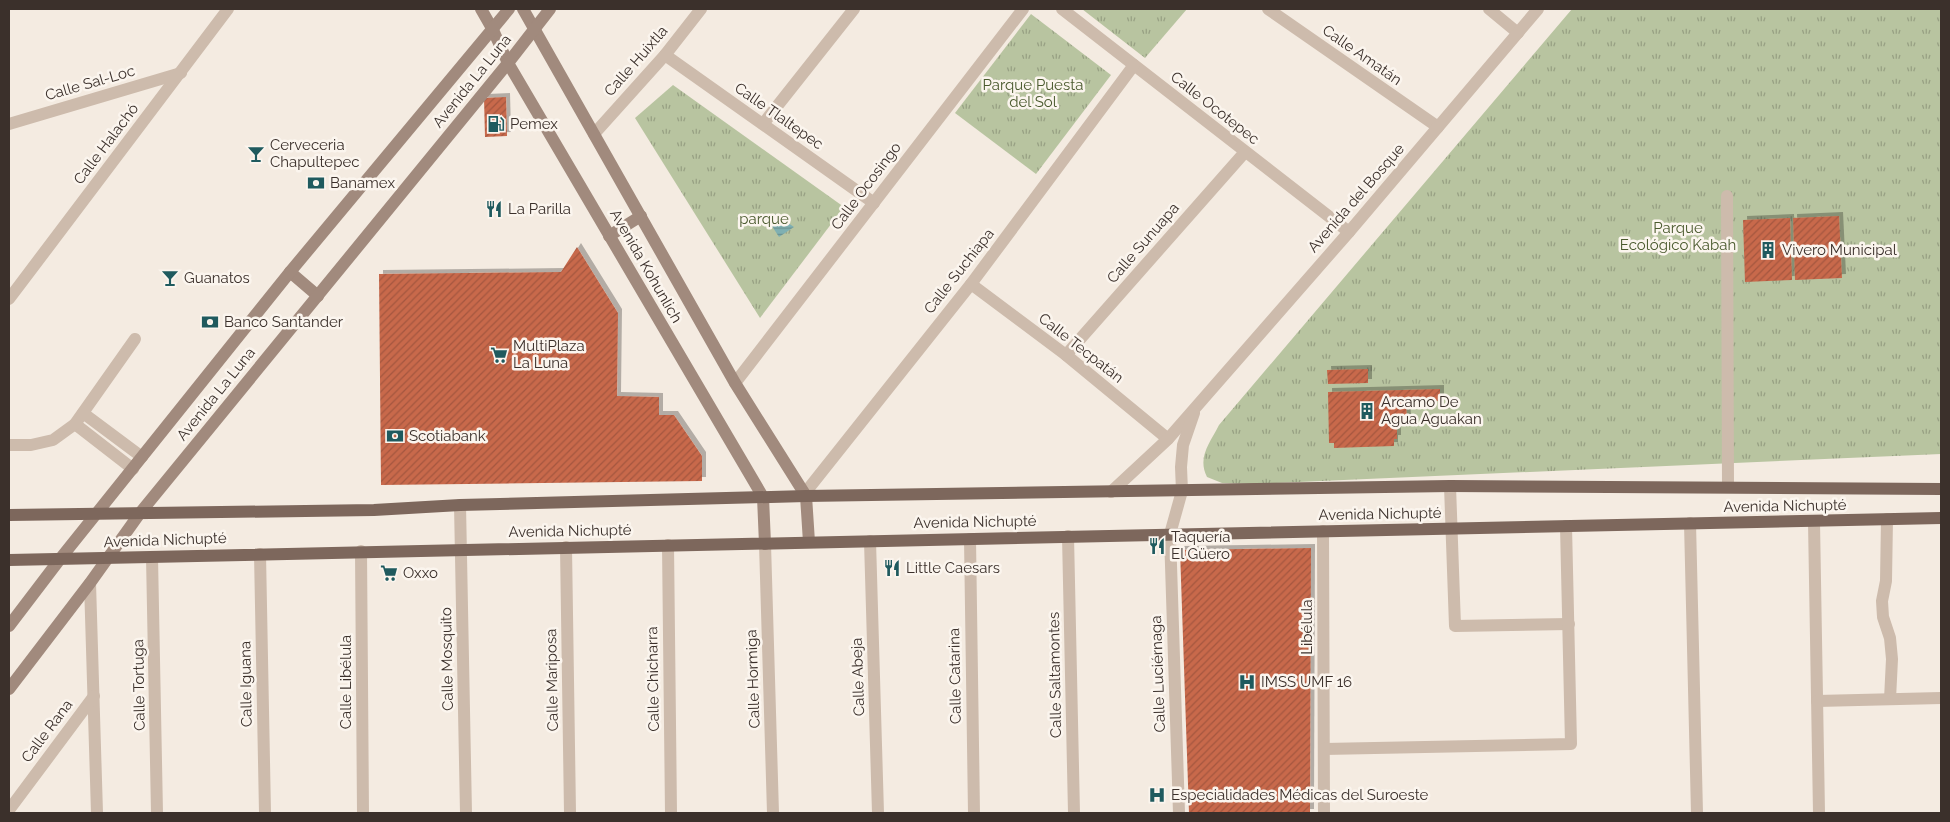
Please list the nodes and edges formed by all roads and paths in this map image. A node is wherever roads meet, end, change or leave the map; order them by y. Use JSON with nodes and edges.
{"nodes":[{"id":1,"x":228,"y":9,"type":"edge"},
{"id":2,"x":480,"y":9,"type":"edge"},
{"id":3,"x":509,"y":9,"type":"edge"},
{"id":4,"x":522,"y":9,"type":"edge"},
{"id":5,"x":550,"y":9,"type":"edge"},
{"id":6,"x":701,"y":9,"type":"edge"},
{"id":7,"x":854,"y":9,"type":"edge"},
{"id":8,"x":1023,"y":9,"type":"edge"},
{"id":9,"x":1062,"y":9,"type":"edge"},
{"id":10,"x":1268,"y":9,"type":"edge"},
{"id":11,"x":1489,"y":9,"type":"edge"},
{"id":12,"x":1538,"y":9,"type":"edge"},
{"id":13,"x":534,"y":29,"type":"junction"},
{"id":14,"x":493,"y":30,"type":"junction"},
{"id":15,"x":1518,"y":32,"type":"junction"},
{"id":16,"x":666,"y":55,"type":"junction"},
{"id":17,"x":508,"y":63,"type":"junction"},
{"id":18,"x":1134,"y":65,"type":"junction"},
{"id":19,"x":181,"y":73,"type":"junction"},
{"id":20,"x":9,"y":124,"type":"edge"},
{"id":21,"x":763,"y":124,"type":"junction"},
{"id":22,"x":1438,"y":127,"type":"junction"},
{"id":23,"x":594,"y":134,"type":"junction"},
{"id":24,"x":1245,"y":152,"type":"junction"},
{"id":25,"x":1727,"y":196,"type":"dead end"},
{"id":26,"x":874,"y":203,"type":"junction"},
{"id":27,"x":641,"y":216,"type":"junction"},
{"id":28,"x":1349,"y":232,"type":"junction"},
{"id":29,"x":609,"y":236,"type":"junction"},
{"id":30,"x":290,"y":272,"type":"junction"},
{"id":31,"x":971,"y":284,"type":"junction"},
{"id":32,"x":318,"y":296,"type":"junction"},
{"id":33,"x":9,"y":298,"type":"edge"},
{"id":34,"x":135,"y":339,"type":"dead end"},
{"id":35,"x":1066,"y":355,"type":"junction"},
{"id":36,"x":735,"y":383,"type":"junction"},
{"id":37,"x":1197,"y":406,"type":"junction"},
{"id":38,"x":83,"y":413,"type":"junction"},
{"id":39,"x":76,"y":424,"type":"junction"},
{"id":40,"x":1168,"y":439,"type":"junction"},
{"id":41,"x":9,"y":444,"type":"edge"},
{"id":42,"x":142,"y":457,"type":"junction"},
{"id":43,"x":133,"y":469,"type":"junction"},
{"id":44,"x":1450,"y":486,"type":"junction"},
{"id":45,"x":1728,"y":487,"type":"junction"},
{"id":46,"x":1941,"y":488,"type":"edge"},
{"id":47,"x":1182,"y":491,"type":"junction"},
{"id":48,"x":1111,"y":492,"type":"junction"},
{"id":49,"x":805,"y":495,"type":"junction"},
{"id":50,"x":762,"y":497,"type":"junction"},
{"id":51,"x":460,"y":505,"type":"junction"},
{"id":52,"x":140,"y":513,"type":"junction"},
{"id":53,"x":97,"y":514,"type":"junction"},
{"id":54,"x":9,"y":515,"type":"edge"},
{"id":55,"x":1941,"y":518,"type":"edge"},
{"id":56,"x":1887,"y":519,"type":"junction"},
{"id":57,"x":1814,"y":522,"type":"junction"},
{"id":58,"x":1690,"y":523,"type":"junction"},
{"id":59,"x":1566,"y":526,"type":"junction"},
{"id":60,"x":1450,"y":528,"type":"junction"},
{"id":61,"x":1322,"y":531,"type":"junction"},
{"id":62,"x":1170,"y":534,"type":"junction"},
{"id":63,"x":1068,"y":536,"type":"junction"},
{"id":64,"x":970,"y":539,"type":"junction"},
{"id":65,"x":870,"y":541,"type":"junction"},
{"id":66,"x":808,"y":542,"type":"junction"},
{"id":67,"x":765,"y":544,"type":"junction"},
{"id":68,"x":668,"y":545,"type":"junction"},
{"id":69,"x":566,"y":547,"type":"junction"},
{"id":70,"x":461,"y":549,"type":"junction"},
{"id":71,"x":361,"y":552,"type":"junction"},
{"id":72,"x":260,"y":554,"type":"junction"},
{"id":73,"x":152,"y":557,"type":"junction"},
{"id":74,"x":109,"y":558,"type":"junction"},
{"id":75,"x":60,"y":559,"type":"junction"},
{"id":76,"x":9,"y":560,"type":"edge"},
{"id":77,"x":90,"y":583,"type":"junction"},
{"id":78,"x":1569,"y":624,"type":"junction"},
{"id":79,"x":9,"y":626,"type":"edge"},
{"id":80,"x":9,"y":689,"type":"edge"},
{"id":81,"x":94,"y":696,"type":"junction"},
{"id":82,"x":1941,"y":698,"type":"edge"},
{"id":83,"x":1890,"y":699,"type":"junction"},
{"id":84,"x":1817,"y":701,"type":"junction"},
{"id":85,"x":1324,"y":749,"type":"junction"},
{"id":86,"x":9,"y":810,"type":"edge"},
{"id":87,"x":97,"y":813,"type":"edge"},
{"id":88,"x":157,"y":813,"type":"edge"},
{"id":89,"x":265,"y":813,"type":"edge"},
{"id":90,"x":363,"y":813,"type":"edge"},
{"id":91,"x":466,"y":813,"type":"edge"},
{"id":92,"x":570,"y":813,"type":"edge"},
{"id":93,"x":671,"y":813,"type":"edge"},
{"id":94,"x":773,"y":813,"type":"edge"},
{"id":95,"x":878,"y":813,"type":"edge"},
{"id":96,"x":974,"y":813,"type":"edge"},
{"id":97,"x":1074,"y":813,"type":"edge"},
{"id":98,"x":1179,"y":813,"type":"edge"},
{"id":99,"x":1324,"y":813,"type":"edge"},
{"id":100,"x":1697,"y":813,"type":"edge"},
{"id":101,"x":1819,"y":813,"type":"edge"}],
"edges":[{"from":1,"to":19,"type":"street","name":"Calle Halachó"},
{"from":2,"to":14,"type":"main road","name":"Avenida Kohunlich"},
{"from":3,"to":14,"type":"main road","name":"Avenida La Luna"},
{"from":4,"to":13,"type":"main road","name":"Avenida Kohunlich"},
{"from":5,"to":13,"type":"main road","name":"Avenida La Luna"},
{"from":6,"to":16,"type":"street","name":"Calle Huixtla"},
{"from":7,"to":21,"type":"street"},
{"from":8,"to":26,"type":"street","name":"Calle Ocosingo"},
{"from":9,"to":18,"type":"street","name":"Calle Ocotepec"},
{"from":10,"to":22,"type":"street","name":"Calle Amatán"},
{"from":11,"to":15,"type":"street"},
{"from":12,"to":15,"type":"street","name":"Avenida del Bosque"},
{"from":13,"to":17,"type":"main road","name":"Avenida La Luna"},
{"from":13,"to":23,"type":"main road","name":"Avenida Kohunlich"},
{"from":14,"to":17,"type":"main road","name":"Avenida Kohunlich"},
{"from":14,"to":30,"type":"main road","name":"Avenida La Luna"},
{"from":15,"to":22,"type":"street","name":"Avenida del Bosque"},
{"from":16,"to":21,"type":"street","name":"Calle Tlaltepec"},
{"from":16,"to":23,"type":"street","name":"Calle Huixtla"},
{"from":17,"to":29,"type":"main road","name":"Avenida Kohunlich"},
{"from":17,"to":32,"type":"main road","name":"Avenida La Luna"},
{"from":18,"to":24,"type":"street","name":"Calle Ocotepec"},
{"from":18,"to":31,"type":"street","name":"Calle Suchiapa"},
{"from":19,"to":20,"type":"street","name":"Calle Sal-Loc"},
{"from":19,"to":33,"type":"street","name":"Calle Halachó"},
{"from":21,"to":26,"type":"street","name":"Calle Tlaltepec"},
{"from":22,"to":28,"type":"street","name":"Avenida del Bosque"},
{"from":23,"to":27,"type":"main road","name":"Avenida Kohunlich"},
{"from":24,"to":28,"type":"street","name":"Calle Ocotepec"},
{"from":24,"to":35,"type":"street","name":"Calle Sunuapa"},
{"from":25,"to":45,"type":"street"},
{"from":26,"to":36,"type":"street","name":"Calle Ocosingo"},
{"from":27,"to":29,"type":"main road"},
{"from":27,"to":36,"type":"main road","name":"Avenida Kohunlich"},
{"from":28,"to":37,"type":"street","name":"Avenida del Bosque"},
{"from":29,"to":50,"type":"main road","name":"Avenida Kohunlich"},
{"from":30,"to":32,"type":"main road"},
{"from":30,"to":42,"type":"main road","name":"Avenida La Luna"},
{"from":31,"to":35,"type":"street","name":"Calle Tecpatán"},
{"from":31,"to":49,"type":"street","name":"Calle Suchiapa"},
{"from":32,"to":52,"type":"main road","name":"Avenida La Luna"},
{"from":34,"to":38,"type":"street"},
{"from":35,"to":40,"type":"street","name":"Calle Tecpatán"},
{"from":36,"to":49,"type":"main road","name":"Avenida Kohunlich"},
{"from":37,"to":40,"type":"street","name":"Avenida del Bosque"},
{"from":37,"to":47,"type":"street","name":"Avenida del Bosque"},
{"from":38,"to":39,"type":"street"},
{"from":38,"to":42,"type":"street"},
{"from":39,"to":41,"type":"street"},
{"from":39,"to":43,"type":"street"},
{"from":40,"to":48,"type":"street","name":"Avenida del Bosque"},
{"from":42,"to":43,"type":"main road","name":"Avenida La Luna"},
{"from":43,"to":53,"type":"main road","name":"Avenida La Luna"},
{"from":44,"to":45,"type":"main road","name":"Avenida Nichupté"},
{"from":44,"to":47,"type":"main road","name":"Avenida Nichupté"},
{"from":44,"to":60,"type":"street"},
{"from":45,"to":46,"type":"main road","name":"Avenida Nichupté"},
{"from":47,"to":48,"type":"main road","name":"Avenida Nichupté"},
{"from":47,"to":62,"type":"street","name":"Avenida del Bosque"},
{"from":48,"to":49,"type":"main road","name":"Avenida Nichupté"},
{"from":49,"to":50,"type":"main road","name":"Avenida Nichupté"},
{"from":49,"to":66,"type":"main road","name":"Avenida Kohunlich"},
{"from":50,"to":51,"type":"main road","name":"Avenida Nichupté"},
{"from":50,"to":67,"type":"main road","name":"Avenida Kohunlich"},
{"from":51,"to":52,"type":"main road","name":"Avenida Nichupté"},
{"from":51,"to":70,"type":"street","name":"Calle Mosquito"},
{"from":52,"to":53,"type":"main road","name":"Avenida Nichupté"},
{"from":52,"to":74,"type":"main road","name":"Avenida La Luna"},
{"from":53,"to":54,"type":"main road","name":"Avenida Nichupté"},
{"from":53,"to":75,"type":"main road","name":"Avenida La Luna"},
{"from":55,"to":56,"type":"main road","name":"Avenida Nichupté"},
{"from":56,"to":57,"type":"main road","name":"Avenida Nichupté"},
{"from":56,"to":83,"type":"street"},
{"from":57,"to":58,"type":"main road","name":"Avenida Nichupté"},
{"from":57,"to":84,"type":"street"},
{"from":58,"to":59,"type":"main road","name":"Avenida Nichupté"},
{"from":58,"to":100,"type":"street"},
{"from":59,"to":60,"type":"main road","name":"Avenida Nichupté"},
{"from":59,"to":78,"type":"street"},
{"from":60,"to":61,"type":"main road","name":"Avenida Nichupté"},
{"from":60,"to":78,"type":"street"},
{"from":61,"to":62,"type":"main road","name":"Avenida Nichupté"},
{"from":61,"to":85,"type":"street","name":"Libélula"},
{"from":62,"to":63,"type":"main road","name":"Avenida Nichupté"},
{"from":62,"to":98,"type":"street","name":"Calle Luciérnaga"},
{"from":63,"to":64,"type":"main road","name":"Avenida Nichupté"},
{"from":63,"to":97,"type":"street","name":"Calle Saltamontes"},
{"from":64,"to":65,"type":"main road","name":"Avenida Nichupté"},
{"from":64,"to":96,"type":"street","name":"Calle Catarina"},
{"from":65,"to":66,"type":"main road","name":"Avenida Nichupté"},
{"from":65,"to":95,"type":"street","name":"Calle Abeja"},
{"from":66,"to":67,"type":"main road","name":"Avenida Nichupté"},
{"from":67,"to":68,"type":"main road","name":"Avenida Nichupté"},
{"from":67,"to":94,"type":"street","name":"Calle Hormiga"},
{"from":68,"to":69,"type":"main road","name":"Avenida Nichupté"},
{"from":68,"to":93,"type":"street","name":"Calle Chicharra"},
{"from":69,"to":70,"type":"main road","name":"Avenida Nichupté"},
{"from":69,"to":92,"type":"street","name":"Calle Mariposa"},
{"from":70,"to":71,"type":"main road","name":"Avenida Nichupté"},
{"from":70,"to":91,"type":"street","name":"Calle Mosquito"},
{"from":71,"to":72,"type":"main road","name":"Avenida Nichupté"},
{"from":71,"to":90,"type":"street","name":"Calle Libélula"},
{"from":72,"to":73,"type":"main road","name":"Avenida Nichupté"},
{"from":72,"to":89,"type":"street","name":"Calle Iguana"},
{"from":73,"to":74,"type":"main road","name":"Avenida Nichupté"},
{"from":73,"to":88,"type":"street","name":"Calle Tortuga"},
{"from":74,"to":75,"type":"main road","name":"Avenida Nichupté"},
{"from":74,"to":77,"type":"main road","name":"Avenida La Luna"},
{"from":75,"to":76,"type":"main road","name":"Avenida Nichupté"},
{"from":75,"to":79,"type":"main road","name":"Avenida La Luna"},
{"from":77,"to":80,"type":"main road","name":"Avenida La Luna"},
{"from":77,"to":81,"type":"street","name":"Calle Rana"},
{"from":78,"to":85,"type":"street"},
{"from":81,"to":86,"type":"street","name":"Calle Rana"},
{"from":81,"to":87,"type":"street","name":"Calle Rana"},
{"from":82,"to":83,"type":"street"},
{"from":83,"to":84,"type":"street"},
{"from":84,"to":101,"type":"street"},
{"from":85,"to":99,"type":"street","name":"Libélula"}]}
